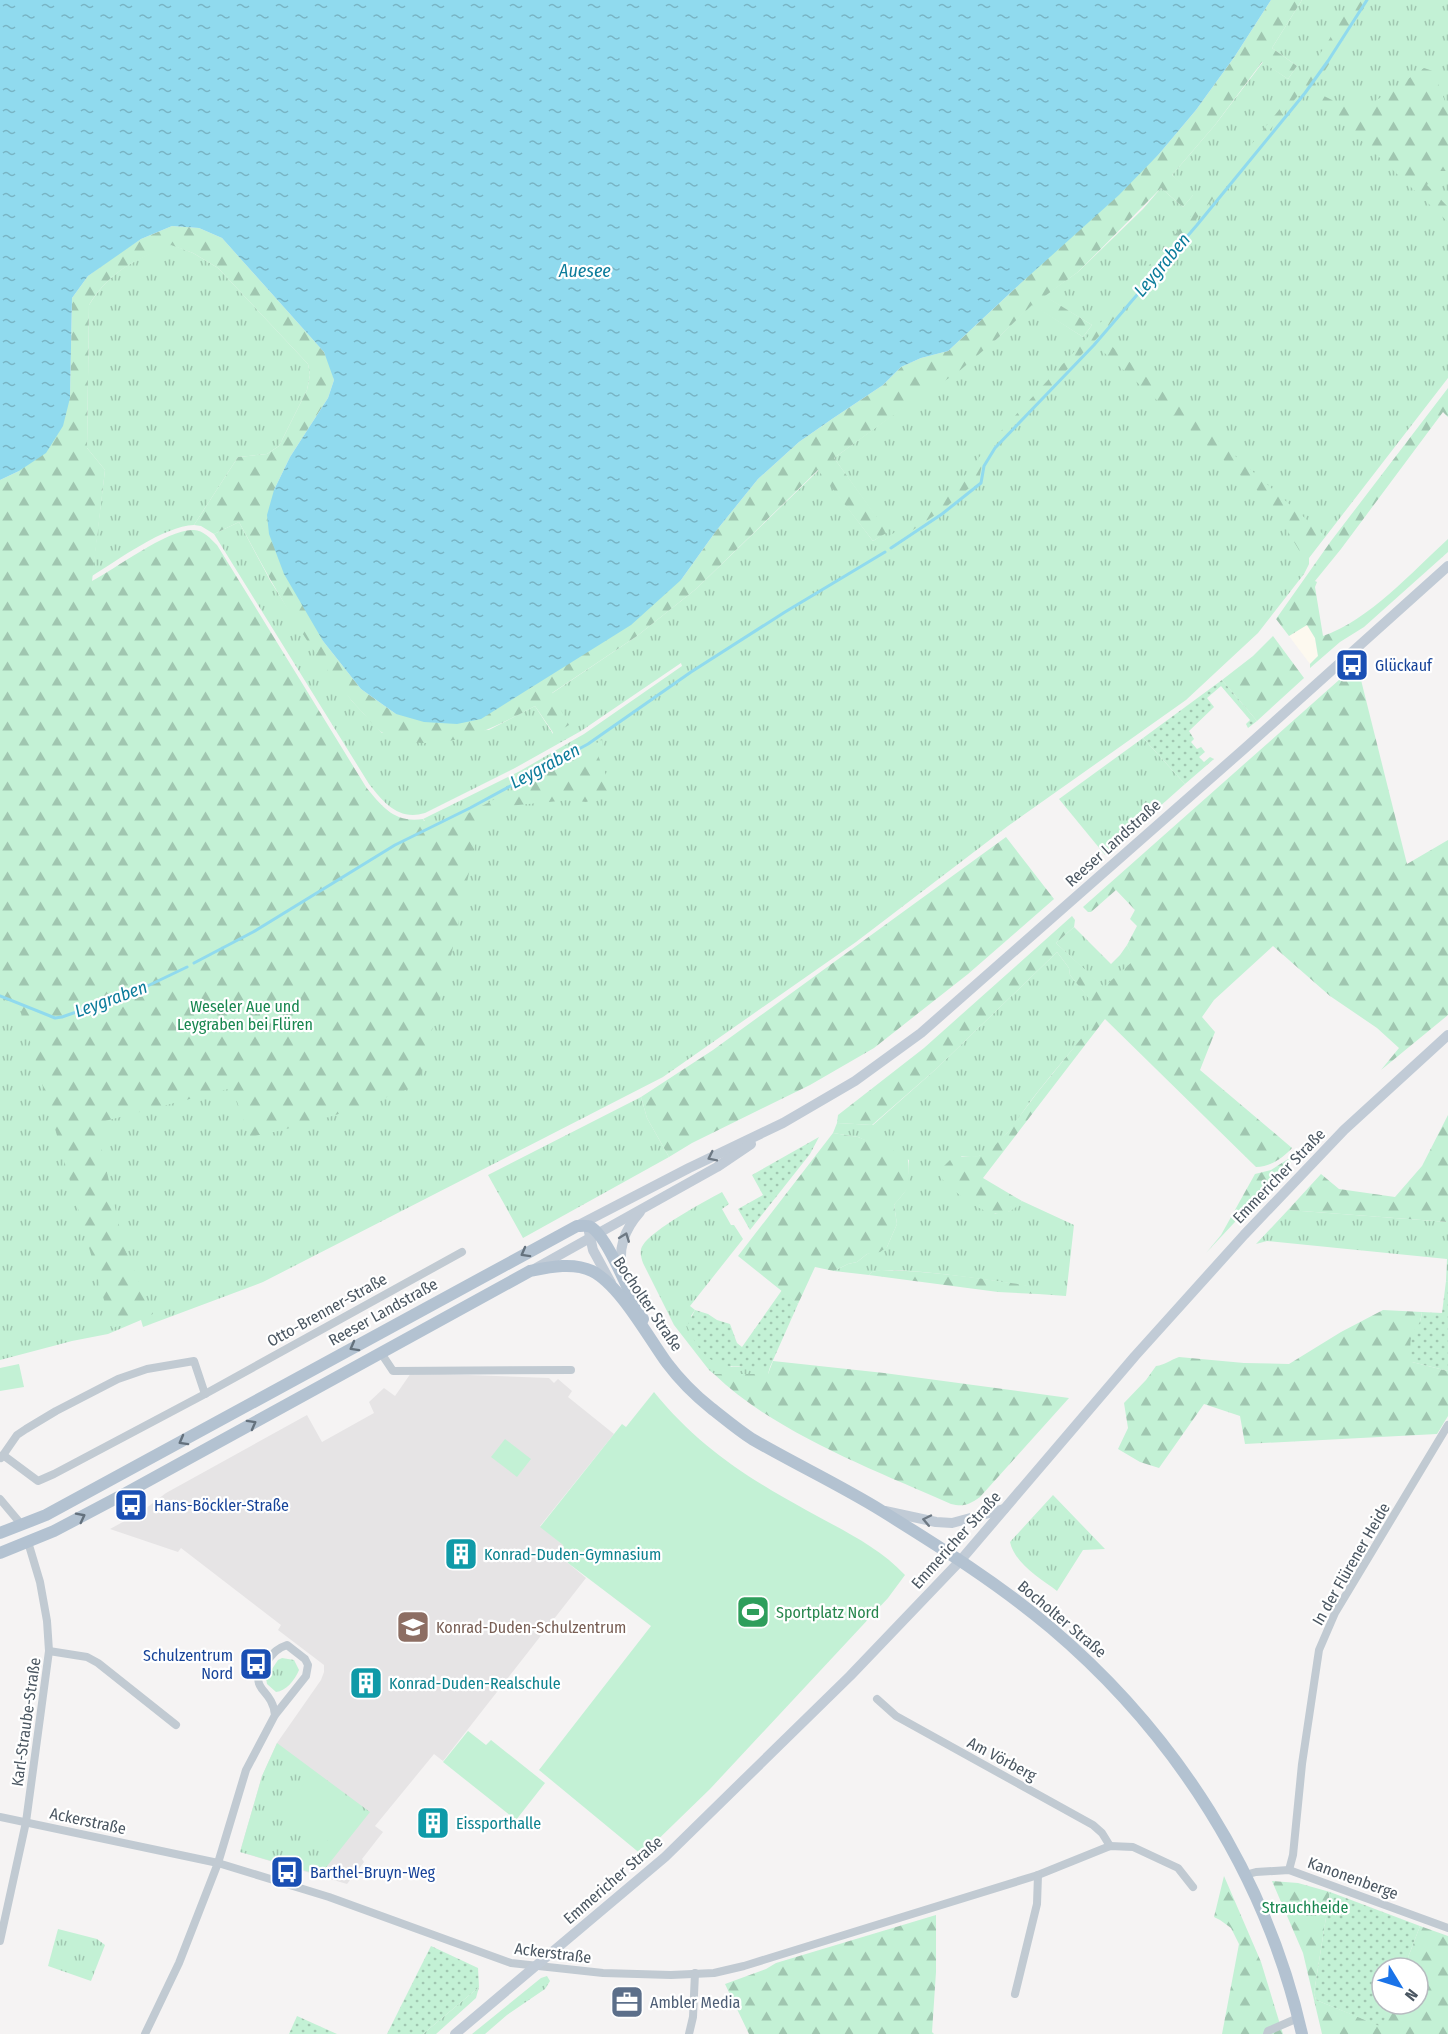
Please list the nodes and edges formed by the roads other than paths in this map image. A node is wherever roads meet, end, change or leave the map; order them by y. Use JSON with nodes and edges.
{"nodes":[{"id":1,"x":1448,"y":566,"type":"edge"},
{"id":2,"x":1448,"y":1035,"type":"edge"},
{"id":3,"x":783,"y":1123,"type":"junction"},
{"id":4,"x":647,"y":1205,"type":"junction"},
{"id":5,"x":589,"y":1228,"type":"junction"},
{"id":6,"x":462,"y":1252,"type":"dead end"},
{"id":7,"x":530,"y":1271,"type":"junction"},
{"id":8,"x":623,"y":1275,"type":"junction"},
{"id":9,"x":611,"y":1285,"type":"junction"},
{"id":10,"x":381,"y":1353,"type":"junction"},
{"id":11,"x":670,"y":1367,"type":"junction"},
{"id":12,"x":571,"y":1370,"type":"dead end"},
{"id":13,"x":205,"y":1394,"type":"junction"},
{"id":14,"x":1448,"y":1425,"type":"edge"},
{"id":15,"x":2,"y":1457,"type":"edge"},
{"id":16,"x":0,"y":1499,"type":"edge"},
{"id":17,"x":1005,"y":1509,"type":"junction"},
{"id":18,"x":881,"y":1510,"type":"junction"},
{"id":19,"x":21,"y":1524,"type":"junction"},
{"id":20,"x":0,"y":1533,"type":"edge"},
{"id":21,"x":28,"y":1542,"type":"junction"},
{"id":22,"x":0,"y":1553,"type":"edge"},
{"id":23,"x":960,"y":1561,"type":"junction"},
{"id":24,"x":49,"y":1651,"type":"junction"},
{"id":25,"x":877,"y":1699,"type":"dead end"},
{"id":26,"x":275,"y":1715,"type":"junction"},
{"id":27,"x":176,"y":1725,"type":"dead end"},
{"id":28,"x":0,"y":1817,"type":"edge"},
{"id":29,"x":26,"y":1822,"type":"junction"},
{"id":30,"x":1110,"y":1846,"type":"junction"},
{"id":31,"x":218,"y":1863,"type":"junction"},
{"id":32,"x":1289,"y":1870,"type":"junction"},
{"id":33,"x":1038,"y":1875,"type":"junction"},
{"id":34,"x":1245,"y":1875,"type":"junction"},
{"id":35,"x":1193,"y":1887,"type":"dead end"},
{"id":36,"x":1448,"y":1928,"type":"edge"},
{"id":37,"x":0,"y":1941,"type":"edge"},
{"id":38,"x":536,"y":1965,"type":"junction"},
{"id":39,"x":695,"y":1973,"type":"junction"},
{"id":40,"x":1015,"y":1994,"type":"dead end"},
{"id":41,"x":1298,"y":2018,"type":"junction"},
{"id":42,"x":145,"y":2034,"type":"edge"},
{"id":43,"x":456,"y":2034,"type":"edge"},
{"id":44,"x":689,"y":2034,"type":"edge"},
{"id":45,"x":1267,"y":2034,"type":"edge"},
{"id":46,"x":1302,"y":2034,"type":"edge"}],
"edges":[{"from":1,"to":3,"type":"main road","name":"Reeser Landstraße"},
{"from":2,"to":17,"type":"main road","name":"Emmericher Straße"},
{"from":3,"to":4,"type":"main road","name":"Reeser Landstraße"},
{"from":3,"to":5,"type":"main road","name":"Reeser Landstraße","one_way":true},
{"from":4,"to":5,"type":"main road","name":"Reeser Landstraße"},
{"from":8,"to":4,"type":"main road","one_way":true},
{"from":5,"to":7,"type":"main road","name":"Reeser Landstraße"},
{"from":5,"to":8,"type":"main road","name":"Bocholter Straße"},
{"from":5,"to":9,"type":"main road","name":"Bocholter Straße"},
{"from":5,"to":19,"type":"main road","name":"Reeser Landstraße","one_way":true},
{"from":6,"to":13,"type":"street","name":"Otto-Brenner-Straße"},
{"from":7,"to":9,"type":"main road"},
{"from":7,"to":10,"type":"main road","name":"Reeser Landstraße"},
{"from":8,"to":11,"type":"main road","name":"Bocholter Straße"},
{"from":9,"to":11,"type":"main road","name":"Bocholter Straße"},
{"from":10,"to":12,"type":"street"},
{"from":21,"to":10,"type":"main road","name":"Reeser Landstraße","one_way":true},
{"from":11,"to":18,"type":"main road","name":"Bocholter Straße"},
{"from":13,"to":15,"type":"street","name":"Otto-Brenner-Straße"},
{"from":13,"to":15,"type":"street","name":"Otto-Brenner-Straße"},
{"from":14,"to":32,"type":"street","name":"In der Flürener Heide"},
{"from":16,"to":19,"type":"street"},
{"from":17,"to":18,"type":"main road","one_way":true},
{"from":17,"to":23,"type":"main road","name":"Emmericher Straße"},
{"from":18,"to":23,"type":"main road","name":"Bocholter Straße"},
{"from":19,"to":20,"type":"main road","name":"Reeser Landstraße"},
{"from":19,"to":21,"type":"main road"},
{"from":21,"to":22,"type":"main road","name":"Reeser Landstraße"},
{"from":21,"to":24,"type":"street","name":"Karl-Straube-Straße"},
{"from":23,"to":34,"type":"main road","name":"Bocholter Straße"},
{"from":23,"to":38,"type":"main road","name":"Emmericher Straße"},
{"from":24,"to":27,"type":"street"},
{"from":24,"to":29,"type":"street","name":"Karl-Straube-Straße"},
{"from":25,"to":30,"type":"street","name":"Am Vörberg"},
{"from":26,"to":26,"type":"street"},
{"from":26,"to":31,"type":"street"},
{"from":28,"to":29,"type":"street","name":"Ackerstraße"},
{"from":29,"to":31,"type":"street","name":"Ackerstraße"},
{"from":29,"to":37,"type":"street","name":"Karl-Straube-Straße"},
{"from":30,"to":33,"type":"street","name":"Ackerstraße"},
{"from":30,"to":35,"type":"street","name":"Ackerstraße"},
{"from":31,"to":38,"type":"street","name":"Ackerstraße"},
{"from":31,"to":42,"type":"street"},
{"from":32,"to":34,"type":"street","name":"Kanonenberge"},
{"from":32,"to":36,"type":"street","name":"Kanonenberge"},
{"from":33,"to":39,"type":"street","name":"Ackerstraße"},
{"from":33,"to":40,"type":"street"},
{"from":34,"to":41,"type":"main road","name":"Bocholter Straße"},
{"from":38,"to":39,"type":"street","name":"Ackerstraße"},
{"from":38,"to":43,"type":"main road","name":"Emmericher Straße"},
{"from":39,"to":44,"type":"street"},
{"from":41,"to":45,"type":"street"},
{"from":41,"to":46,"type":"main road","name":"Bocholter Straße"}]}
